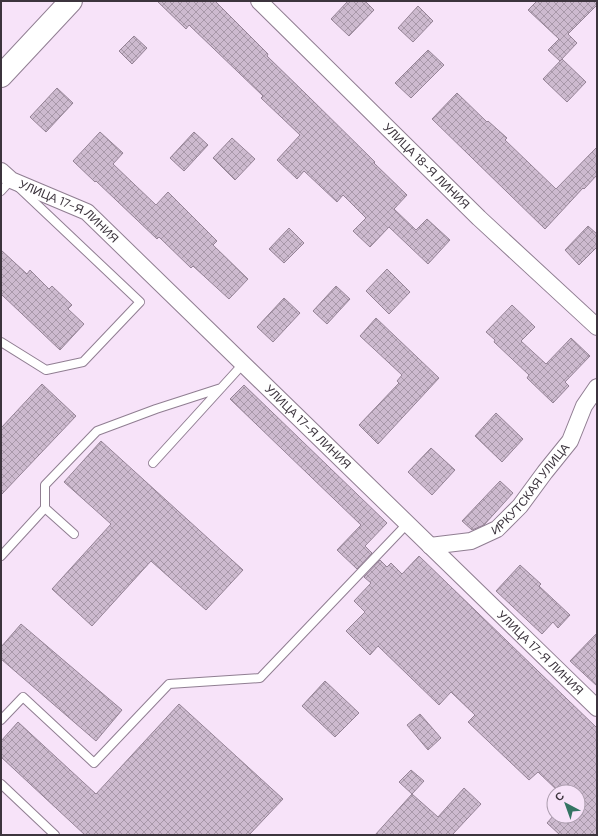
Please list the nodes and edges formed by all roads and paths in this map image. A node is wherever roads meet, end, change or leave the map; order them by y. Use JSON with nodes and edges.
{"nodes":[{"id":1,"x":71,"y":1,"type":"edge"},
{"id":2,"x":259,"y":1,"type":"edge"},
{"id":3,"x":1,"y":76,"type":"edge"},
{"id":4,"x":4,"y":181,"type":"edge"},
{"id":5,"x":597,"y":327,"type":"edge"},
{"id":6,"x":1,"y":342,"type":"edge"},
{"id":7,"x":243,"y":364,"type":"junction"},
{"id":8,"x":597,"y":387,"type":"edge"},
{"id":9,"x":221,"y":388,"type":"junction"},
{"id":10,"x":153,"y":463,"type":"dead end"},
{"id":11,"x":45,"y":508,"type":"junction"},
{"id":12,"x":407,"y":524,"type":"junction"},
{"id":13,"x":74,"y":534,"type":"dead end"},
{"id":14,"x":430,"y":546,"type":"junction"},
{"id":15,"x":1,"y":556,"type":"edge"},
{"id":16,"x":597,"y":708,"type":"edge"},
{"id":17,"x":1,"y":720,"type":"edge"},
{"id":18,"x":1,"y":784,"type":"edge"},
{"id":19,"x":55,"y":835,"type":"edge"}],
"edges":[{"from":1,"to":3,"type":"main road"},
{"from":2,"to":5,"type":"street","name":"УЛИЦА 18-Я ЛИНИЯ"},
{"from":4,"to":6,"type":"lane"},
{"from":4,"to":7,"type":"street","name":"УЛИЦА 17-Я ЛИНИЯ"},
{"from":7,"to":9,"type":"lane"},
{"from":7,"to":12,"type":"street","name":"УЛИЦА 17-Я ЛИНИЯ"},
{"from":8,"to":14,"type":"street","name":"ИРКУТСКАЯ УЛИЦА"},
{"from":9,"to":10,"type":"lane"},
{"from":9,"to":11,"type":"lane"},
{"from":11,"to":13,"type":"lane"},
{"from":11,"to":15,"type":"lane"},
{"from":12,"to":14,"type":"street","name":"УЛИЦА 17-Я ЛИНИЯ"},
{"from":12,"to":17,"type":"lane"},
{"from":14,"to":16,"type":"street","name":"УЛИЦА 17-Я ЛИНИЯ"},
{"from":18,"to":19,"type":"lane"}]}
